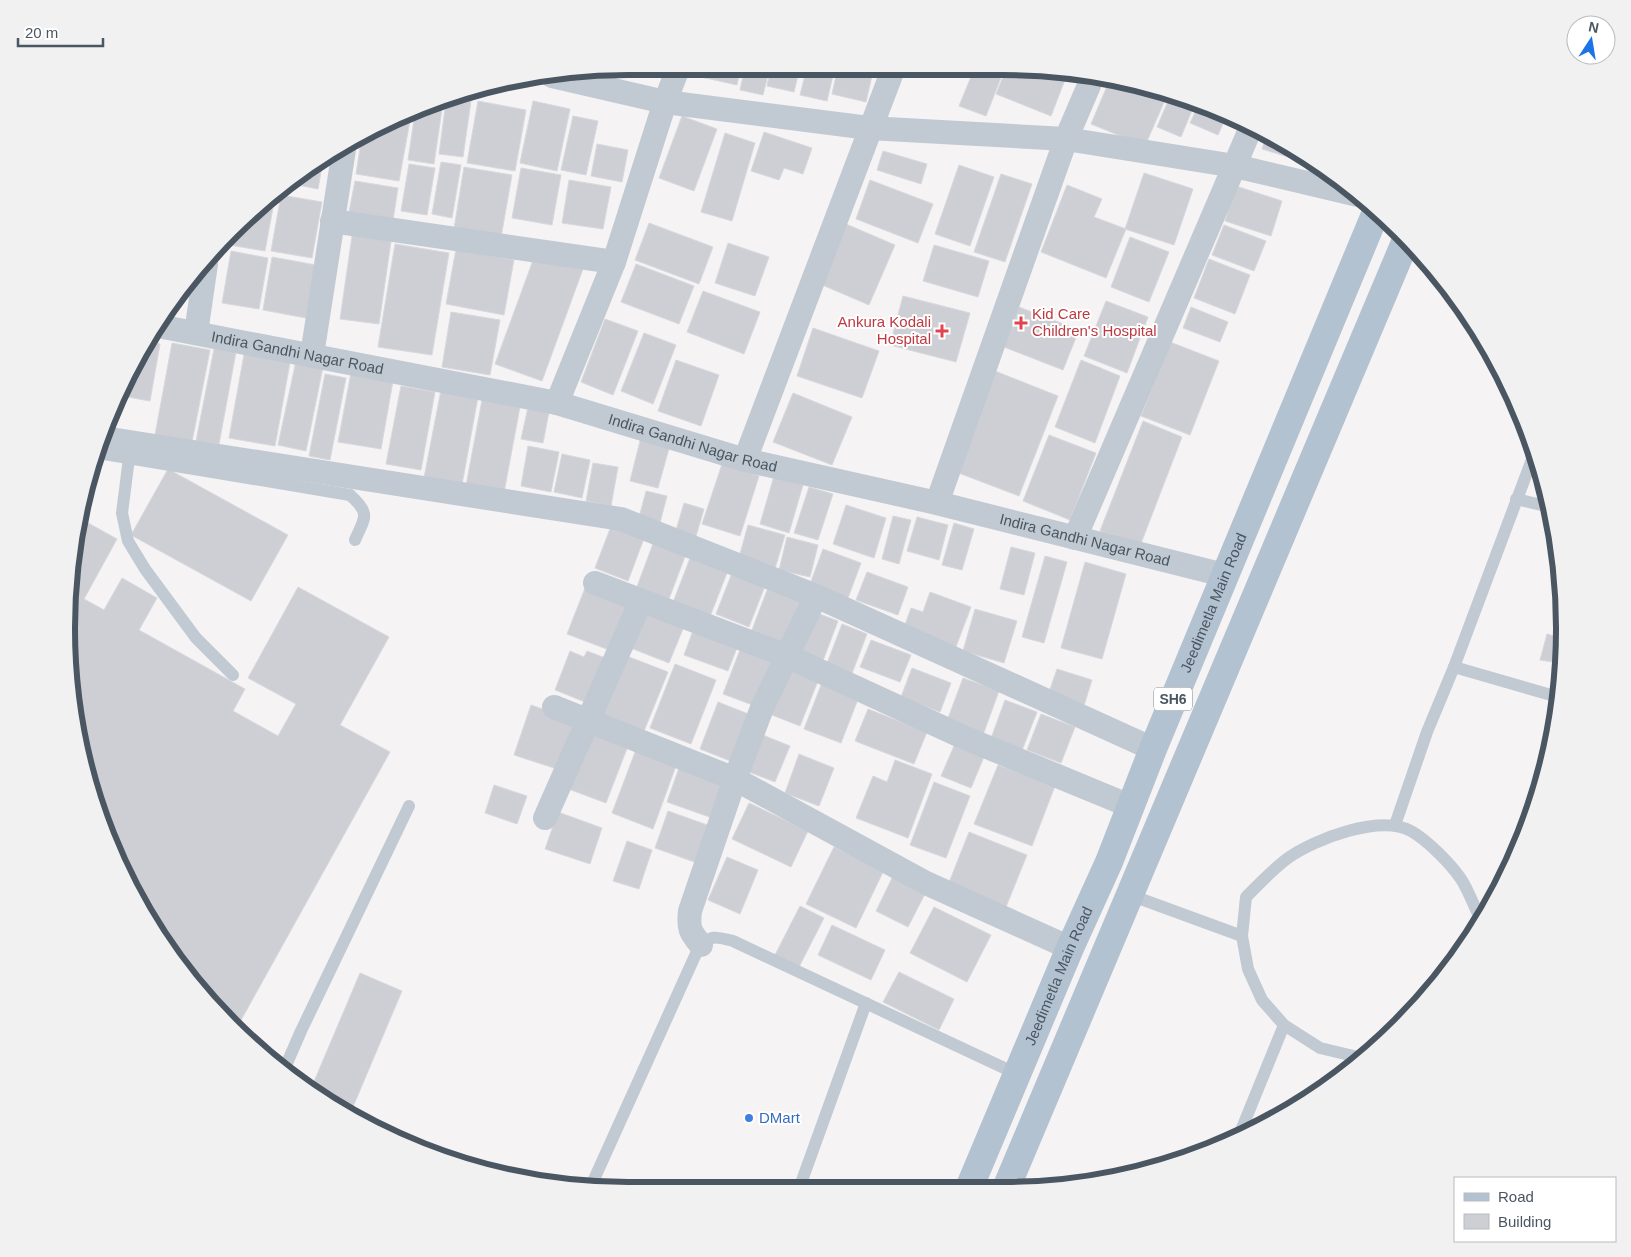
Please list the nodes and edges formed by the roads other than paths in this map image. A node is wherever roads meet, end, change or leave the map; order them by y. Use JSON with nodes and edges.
{"nodes":[{"id":1,"x":676,"y":75,"type":"edge"},
{"id":2,"x":891,"y":75,"type":"edge"},
{"id":3,"x":569,"y":79,"type":"edge"},
{"id":4,"x":1090,"y":83,"type":"edge"},
{"id":5,"x":665,"y":102,"type":"junction"},
{"id":6,"x":869,"y":128,"type":"junction"},
{"id":7,"x":1249,"y":133,"type":"edge"},
{"id":8,"x":1066,"y":139,"type":"junction"},
{"id":9,"x":343,"y":154,"type":"edge"},
{"id":10,"x":1235,"y":166,"type":"junction"},
{"id":11,"x":1342,"y":191,"type":"edge"},
{"id":12,"x":1373,"y":218,"type":"edge"},
{"id":13,"x":332,"y":221,"type":"junction"},
{"id":14,"x":1403,"y":247,"type":"edge"},
{"id":15,"x":614,"y":262,"type":"junction"},
{"id":16,"x":205,"y":273,"type":"edge"},
{"id":17,"x":164,"y":327,"type":"edge"},
{"id":18,"x":196,"y":333,"type":"junction"},
{"id":19,"x":312,"y":355,"type":"junction"},
{"id":20,"x":557,"y":403,"type":"junction"},
{"id":21,"x":1288,"y":423,"type":"junction"},
{"id":22,"x":109,"y":439,"type":"edge"},
{"id":23,"x":1320,"y":444,"type":"junction"},
{"id":24,"x":103,"y":453,"type":"edge"},
{"id":25,"x":129,"y":458,"type":"junction"},
{"id":26,"x":745,"y":460,"type":"junction"},
{"id":27,"x":1530,"y":463,"type":"edge"},
{"id":28,"x":1516,"y":499,"type":"junction"},
{"id":29,"x":937,"y":503,"type":"junction"},
{"id":30,"x":1541,"y":505,"type":"edge"},
{"id":31,"x":1076,"y":538,"type":"junction"},
{"id":32,"x":355,"y":540,"type":"dead end"},
{"id":33,"x":1224,"y":575,"type":"junction"},
{"id":34,"x":595,"y":583,"type":"dead end"},
{"id":35,"x":816,"y":596,"type":"junction"},
{"id":36,"x":641,"y":601,"type":"junction"},
{"id":37,"x":787,"y":656,"type":"junction"},
{"id":38,"x":1454,"y":667,"type":"junction"},
{"id":39,"x":233,"y":674,"type":"dead end"},
{"id":40,"x":1552,"y":695,"type":"edge"},
{"id":41,"x":554,"y":708,"type":"dead end"},
{"id":42,"x":588,"y":721,"type":"junction"},
{"id":43,"x":1153,"y":749,"type":"junction"},
{"id":44,"x":735,"y":779,"type":"junction"},
{"id":45,"x":408,"y":806,"type":"dead end"},
{"id":46,"x":1130,"y":806,"type":"junction"},
{"id":47,"x":545,"y":818,"type":"dead end"},
{"id":48,"x":1396,"y":826,"type":"junction"},
{"id":49,"x":1130,"y":895,"type":"junction"},
{"id":50,"x":1477,"y":913,"type":"edge"},
{"id":51,"x":1242,"y":936,"type":"junction"},
{"id":52,"x":701,"y":945,"type":"junction"},
{"id":53,"x":1070,"y":948,"type":"junction"},
{"id":54,"x":866,"y":1003,"type":"junction"},
{"id":55,"x":1284,"y":1025,"type":"junction"},
{"id":56,"x":1354,"y":1056,"type":"edge"},
{"id":57,"x":287,"y":1064,"type":"edge"},
{"id":58,"x":1017,"y":1074,"type":"junction"},
{"id":59,"x":1242,"y":1127,"type":"edge"},
{"id":60,"x":592,"y":1181,"type":"edge"},
{"id":61,"x":801,"y":1182,"type":"edge"},
{"id":62,"x":972,"y":1182,"type":"edge"},
{"id":63,"x":1009,"y":1182,"type":"edge"}],
"edges":[{"from":1,"to":5,"type":"street"},
{"from":2,"to":6,"type":"street"},
{"from":3,"to":5,"type":"street"},
{"from":4,"to":8,"type":"street"},
{"from":5,"to":6,"type":"street"},
{"from":5,"to":15,"type":"street"},
{"from":6,"to":8,"type":"street"},
{"from":6,"to":26,"type":"street"},
{"from":7,"to":10,"type":"street"},
{"from":8,"to":10,"type":"street"},
{"from":8,"to":29,"type":"street"},
{"from":9,"to":13,"type":"street"},
{"from":10,"to":11,"type":"street"},
{"from":10,"to":31,"type":"street"},
{"from":12,"to":21,"type":"main road","name":"Jeedimetla Main Road","number":"SH6"},
{"from":13,"to":15,"type":"street"},
{"from":13,"to":19,"type":"street"},
{"from":14,"to":23,"type":"main road","number":"SH6"},
{"from":15,"to":20,"type":"street"},
{"from":16,"to":18,"type":"street"},
{"from":17,"to":18,"type":"street","name":"Indira Gandhi Nagar Road"},
{"from":18,"to":19,"type":"street","name":"Indira Gandhi Nagar Road"},
{"from":19,"to":20,"type":"street","name":"Indira Gandhi Nagar Road"},
{"from":20,"to":26,"type":"street","name":"Indira Gandhi Nagar Road"},
{"from":21,"to":23,"type":"main road"},
{"from":21,"to":33,"type":"main road","name":"Jeedimetla Main Road","number":"SH6"},
{"from":22,"to":35,"type":"street"},
{"from":23,"to":49,"type":"main road","number":"SH6"},
{"from":24,"to":25,"type":"lane"},
{"from":25,"to":32,"type":"lane"},
{"from":25,"to":39,"type":"lane"},
{"from":26,"to":29,"type":"street","name":"Indira Gandhi Nagar Road"},
{"from":27,"to":28,"type":"lane"},
{"from":28,"to":30,"type":"lane"},
{"from":28,"to":38,"type":"lane"},
{"from":29,"to":31,"type":"street","name":"Indira Gandhi Nagar Road"},
{"from":31,"to":33,"type":"street","name":"Indira Gandhi Nagar Road"},
{"from":33,"to":43,"type":"main road","name":"Jeedimetla Main Road","number":"SH6"},
{"from":34,"to":36,"type":"street"},
{"from":35,"to":37,"type":"street"},
{"from":35,"to":43,"type":"street"},
{"from":36,"to":37,"type":"street"},
{"from":36,"to":42,"type":"street"},
{"from":37,"to":44,"type":"street"},
{"from":37,"to":46,"type":"street"},
{"from":38,"to":40,"type":"lane"},
{"from":38,"to":48,"type":"lane"},
{"from":41,"to":42,"type":"street"},
{"from":42,"to":44,"type":"street"},
{"from":42,"to":47,"type":"street"},
{"from":43,"to":46,"type":"main road","name":"Jeedimetla Main Road","number":"SH6"},
{"from":44,"to":52,"type":"street"},
{"from":44,"to":53,"type":"street"},
{"from":45,"to":57,"type":"lane"},
{"from":46,"to":53,"type":"main road","name":"Jeedimetla Main Road","number":"SH6"},
{"from":48,"to":50,"type":"lane"},
{"from":48,"to":51,"type":"lane"},
{"from":49,"to":51,"type":"lane"},
{"from":49,"to":63,"type":"main road","number":"SH6"},
{"from":51,"to":55,"type":"lane"},
{"from":52,"to":54,"type":"lane"},
{"from":52,"to":60,"type":"lane"},
{"from":53,"to":58,"type":"main road","name":"Jeedimetla Main Road","number":"SH6"},
{"from":54,"to":58,"type":"lane"},
{"from":54,"to":61,"type":"lane"},
{"from":55,"to":56,"type":"lane"},
{"from":55,"to":59,"type":"lane"},
{"from":58,"to":62,"type":"main road","name":"Jeedimetla Main Road","number":"SH6"}]}
